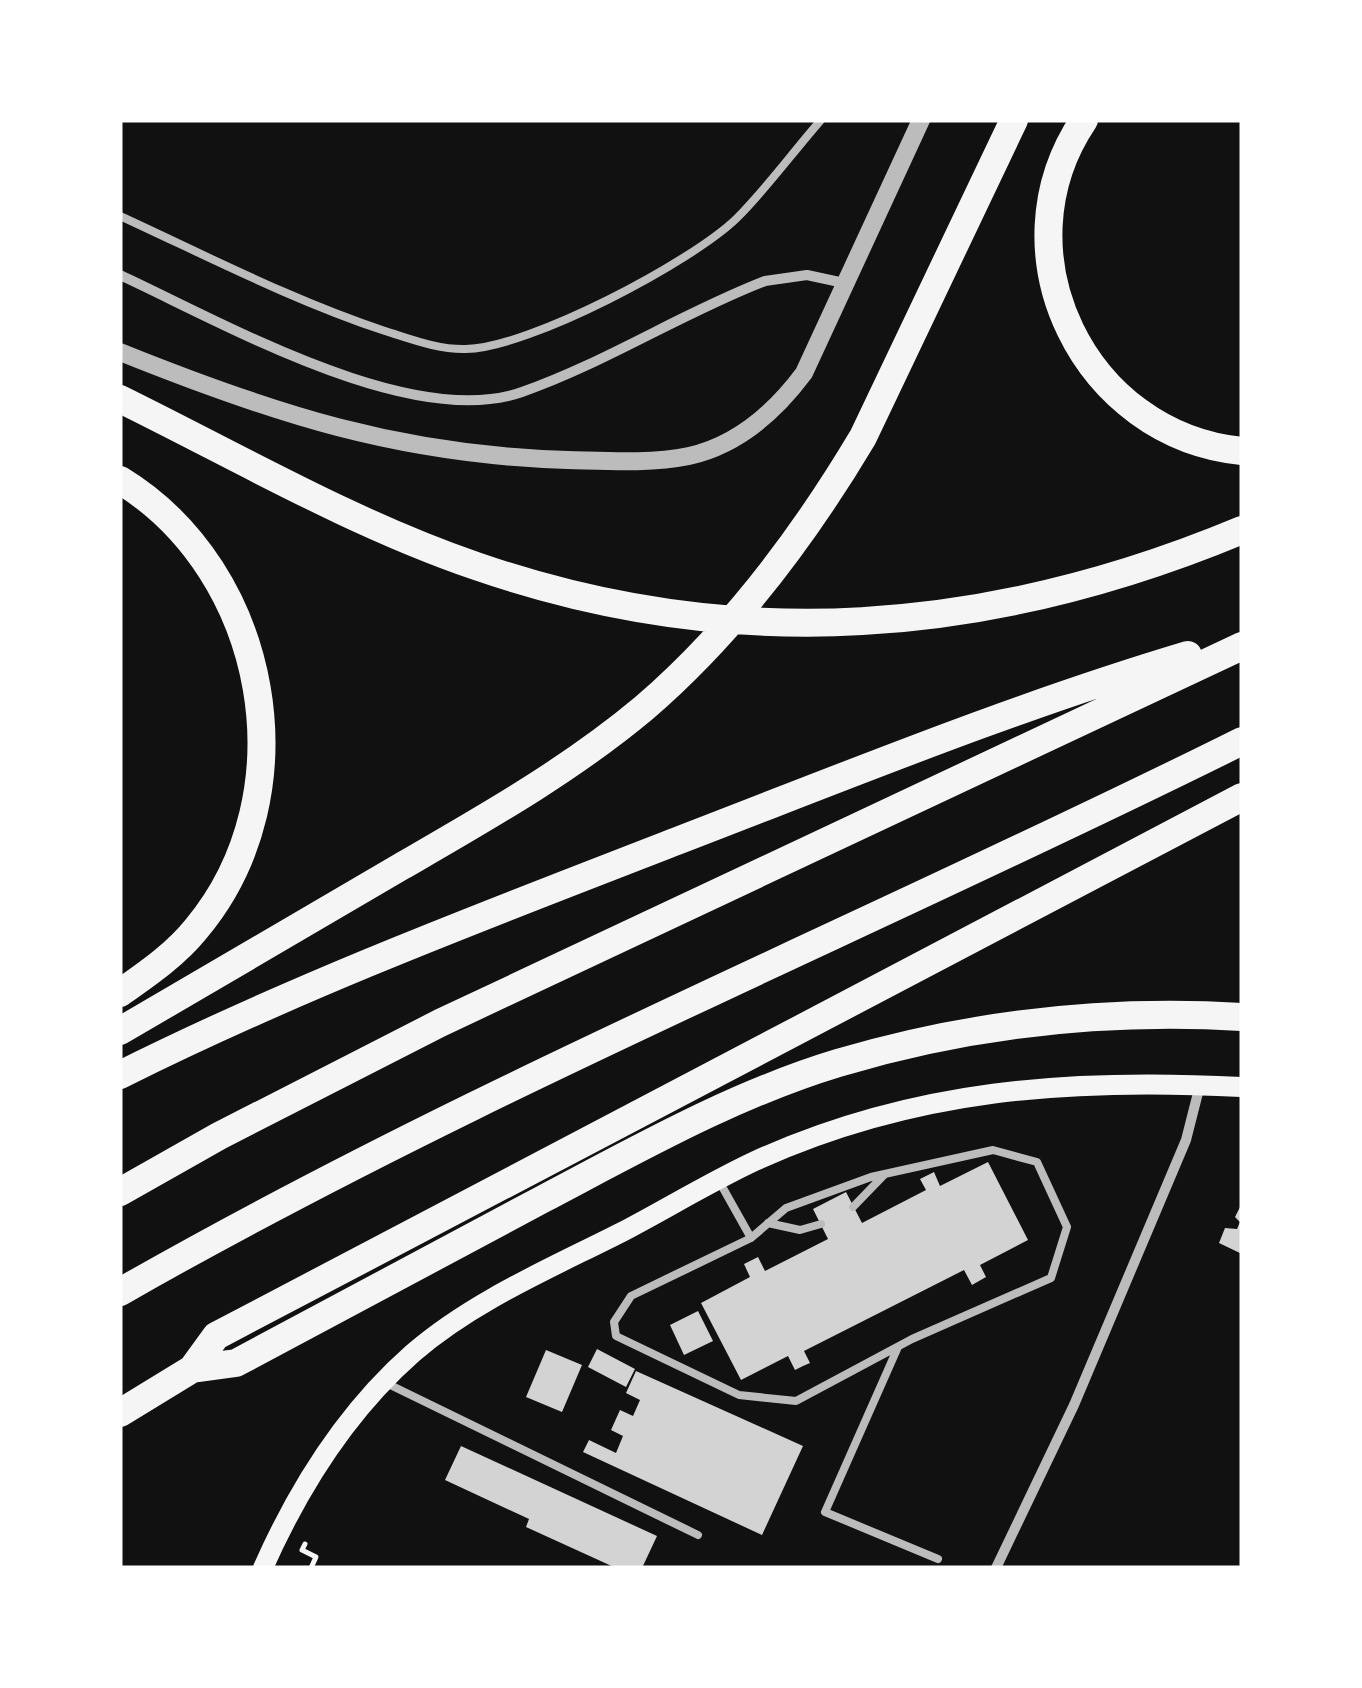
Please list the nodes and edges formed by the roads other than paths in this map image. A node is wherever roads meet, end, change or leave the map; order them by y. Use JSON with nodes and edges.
{"nodes":[{"id":1,"x":821,"y":120,"type":"edge"},
{"id":2,"x":922,"y":120,"type":"edge"},
{"id":3,"x":1014,"y":120,"type":"edge"},
{"id":4,"x":1084,"y":120,"type":"edge"},
{"id":5,"x":120,"y":216,"type":"edge"},
{"id":6,"x":120,"y":275,"type":"edge"},
{"id":7,"x":844,"y":283,"type":"junction"},
{"id":8,"x":120,"y":352,"type":"edge"},
{"id":9,"x":120,"y":399,"type":"edge"},
{"id":10,"x":1242,"y":451,"type":"edge"},
{"id":11,"x":120,"y":480,"type":"edge"},
{"id":12,"x":1242,"y":530,"type":"edge"},
{"id":13,"x":1242,"y":642,"type":"edge"},
{"id":14,"x":1242,"y":741,"type":"edge"},
{"id":15,"x":1242,"y":797,"type":"edge"},
{"id":16,"x":120,"y":993,"type":"edge"},
{"id":17,"x":1242,"y":1017,"type":"edge"},
{"id":18,"x":120,"y":1031,"type":"edge"},
{"id":19,"x":120,"y":1075,"type":"edge"},
{"id":20,"x":1200,"y":1084,"type":"junction"},
{"id":21,"x":1242,"y":1086,"type":"edge"},
{"id":22,"x":884,"y":1174,"type":"junction"},
{"id":23,"x":719,"y":1180,"type":"junction"},
{"id":24,"x":120,"y":1192,"type":"edge"},
{"id":25,"x":854,"y":1208,"type":"dead end"},
{"id":26,"x":768,"y":1223,"type":"junction"},
{"id":27,"x":821,"y":1224,"type":"dead end"},
{"id":28,"x":751,"y":1238,"type":"junction"},
{"id":29,"x":120,"y":1292,"type":"edge"},
{"id":30,"x":898,"y":1347,"type":"junction"},
{"id":31,"x":192,"y":1370,"type":"junction"},
{"id":32,"x":384,"y":1382,"type":"junction"},
{"id":33,"x":120,"y":1413,"type":"edge"},
{"id":34,"x":698,"y":1535,"type":"dead end"},
{"id":35,"x":938,"y":1559,"type":"dead end"},
{"id":36,"x":263,"y":1568,"type":"edge"},
{"id":37,"x":996,"y":1568,"type":"edge"}],
"edges":[{"from":1,"to":5,"type":"lane"},
{"from":2,"to":7,"type":"street"},
{"from":3,"to":18,"type":"highway"},
{"from":4,"to":10,"type":"highway"},
{"from":6,"to":7,"type":"street"},
{"from":7,"to":8,"type":"street"},
{"from":9,"to":12,"type":"highway"},
{"from":11,"to":16,"type":"highway"},
{"from":13,"to":19,"type":"highway"},
{"from":13,"to":24,"type":"highway"},
{"from":14,"to":29,"type":"highway"},
{"from":15,"to":31,"type":"highway"},
{"from":17,"to":31,"type":"highway"},
{"from":20,"to":21,"type":"main road"},
{"from":20,"to":23,"type":"main road"},
{"from":20,"to":37,"type":"street"},
{"from":22,"to":25,"type":"lane"},
{"from":22,"to":26,"type":"lane"},
{"from":22,"to":30,"type":"lane"},
{"from":23,"to":28,"type":"lane"},
{"from":23,"to":32,"type":"main road"},
{"from":26,"to":27,"type":"lane"},
{"from":26,"to":28,"type":"lane"},
{"from":28,"to":30,"type":"lane"},
{"from":30,"to":35,"type":"lane"},
{"from":31,"to":33,"type":"highway"},
{"from":32,"to":34,"type":"lane"},
{"from":32,"to":36,"type":"main road"}]}
